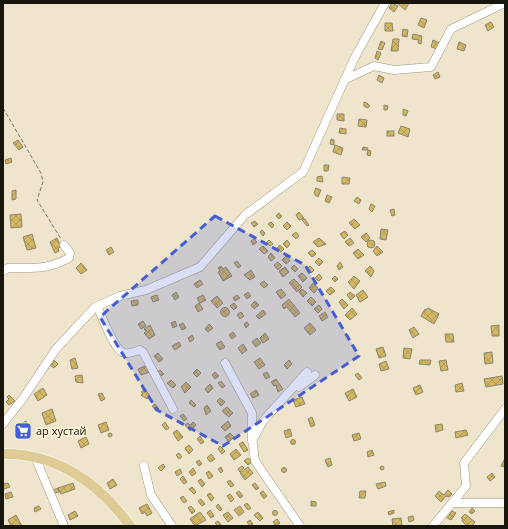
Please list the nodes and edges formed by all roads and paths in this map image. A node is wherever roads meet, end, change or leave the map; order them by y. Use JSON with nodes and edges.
{"nodes":[{"id":1,"x":385,"y":3,"type":"edge"},
{"id":2,"x":505,"y":3,"type":"edge"},
{"id":3,"x":344,"y":80,"type":"junction"},
{"id":4,"x":3,"y":108,"type":"edge"},
{"id":5,"x":64,"y":245,"type":"joint"},
{"id":6,"x":3,"y":271,"type":"edge"},
{"id":7,"x":97,"y":306,"type":"junction"},
{"id":8,"x":225,"y":363,"type":"dead end"},
{"id":9,"x":311,"y":374,"type":"dead end"},
{"id":10,"x":173,"y":409,"type":"dead end"},
{"id":11,"x":505,"y":409,"type":"edge"},
{"id":12,"x":3,"y":424,"type":"edge"},
{"id":13,"x":252,"y":441,"type":"junction"},
{"id":14,"x":3,"y":454,"type":"edge"},
{"id":15,"x":35,"y":457,"type":"junction"},
{"id":16,"x":144,"y":466,"type":"dead end"},
{"id":17,"x":453,"y":503,"type":"junction"},
{"id":18,"x":505,"y":503,"type":"edge"},
{"id":19,"x":64,"y":526,"type":"edge"},
{"id":20,"x":130,"y":526,"type":"edge"},
{"id":21,"x":172,"y":526,"type":"edge"},
{"id":22,"x":300,"y":526,"type":"edge"},
{"id":23,"x":433,"y":526,"type":"edge"}],
"edges":[{"from":1,"to":3,"type":"street"},
{"from":2,"to":3,"type":"street"},
{"from":3,"to":7,"type":"street"},
{"from":4,"to":5,"type":"path"},
{"from":5,"to":6,"type":"street"},
{"from":7,"to":10,"type":"street"},
{"from":7,"to":12,"type":"street"},
{"from":8,"to":13,"type":"street"},
{"from":9,"to":13,"type":"street"},
{"from":11,"to":17,"type":"street"},
{"from":13,"to":22,"type":"street"},
{"from":14,"to":15,"type":"main road"},
{"from":15,"to":19,"type":"street"},
{"from":15,"to":20,"type":"main road"},
{"from":16,"to":21,"type":"street"},
{"from":17,"to":18,"type":"street"},
{"from":17,"to":23,"type":"street"}]}
